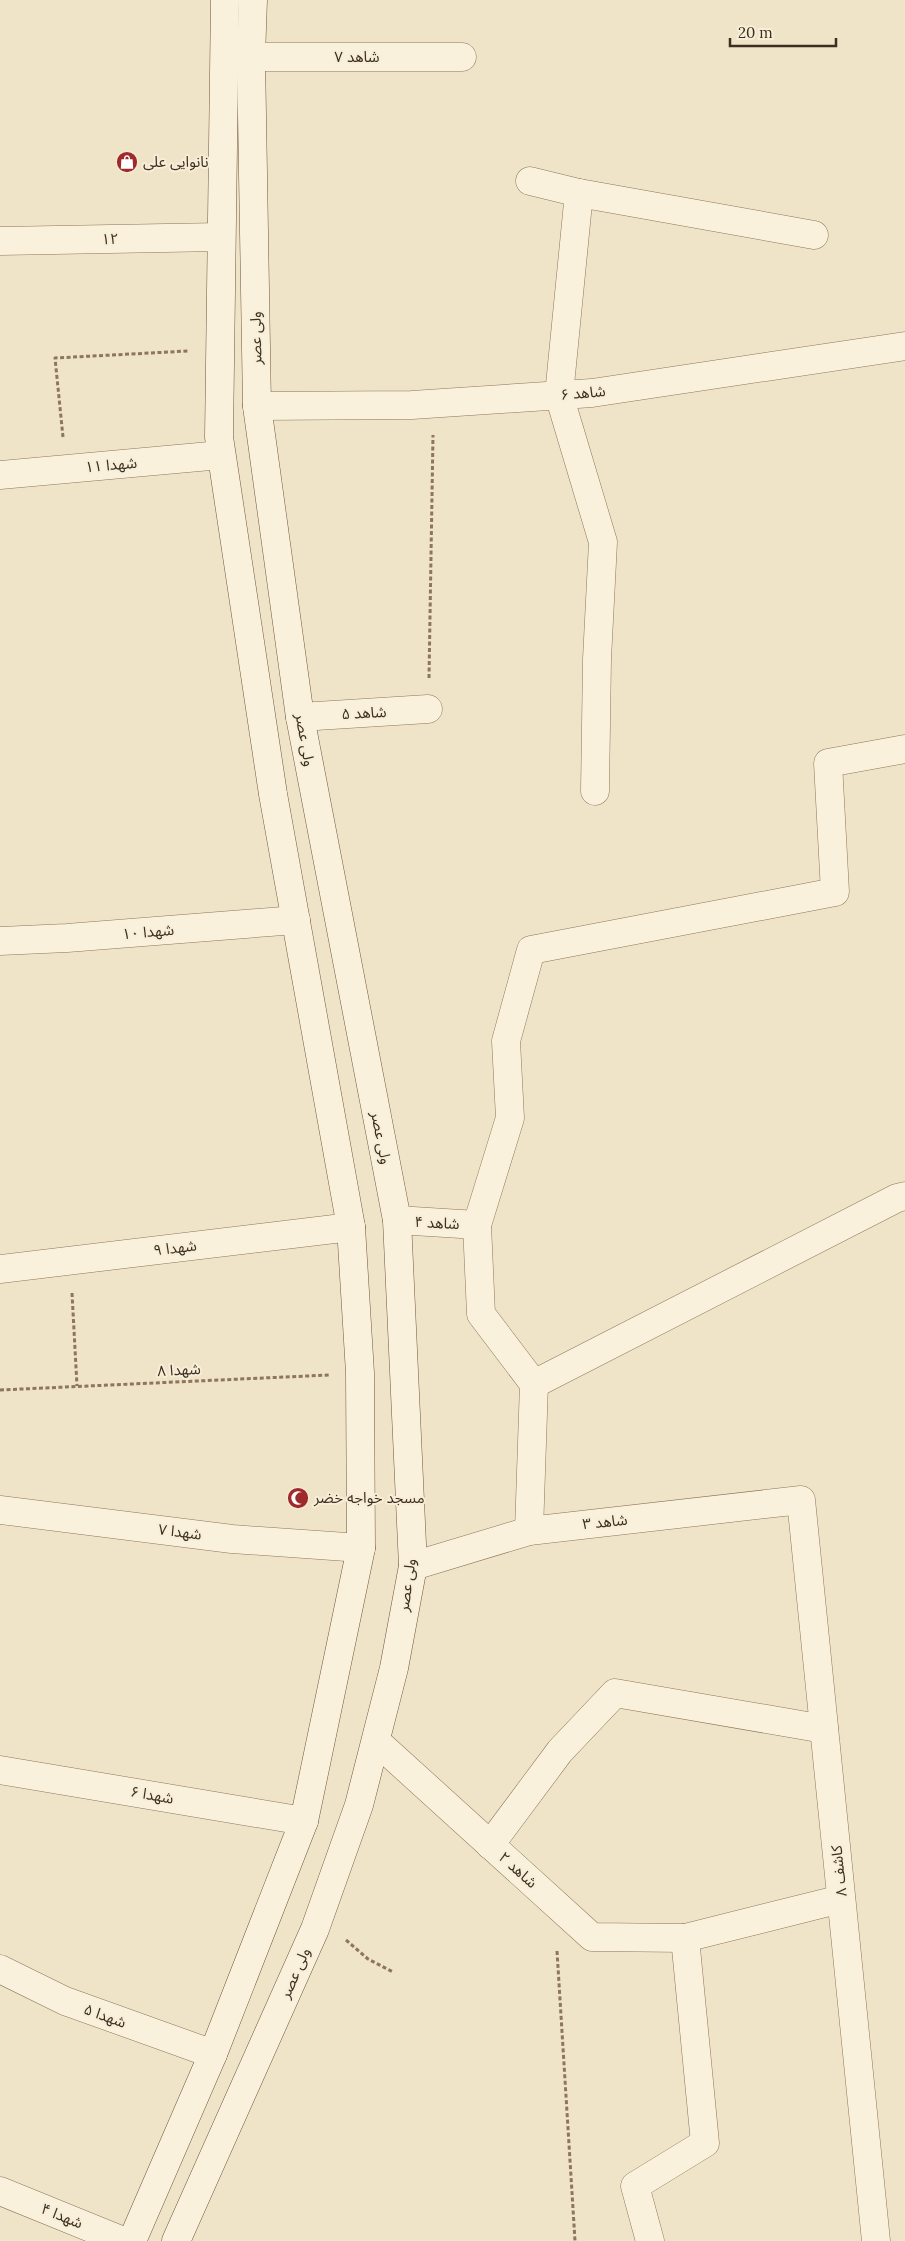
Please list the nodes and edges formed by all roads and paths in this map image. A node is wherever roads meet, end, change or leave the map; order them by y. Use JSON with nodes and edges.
{"nodes":[{"id":1,"x":225,"y":0,"type":"edge"},
{"id":2,"x":253,"y":0,"type":"edge"},
{"id":3,"x":251,"y":57,"type":"junction"},
{"id":4,"x":462,"y":57,"type":"dead end"},
{"id":5,"x":530,"y":181,"type":"dead end"},
{"id":6,"x":579,"y":193,"type":"junction"},
{"id":7,"x":814,"y":235,"type":"dead end"},
{"id":8,"x":220,"y":237,"type":"junction"},
{"id":9,"x":0,"y":241,"type":"edge"},
{"id":10,"x":905,"y":346,"type":"edge"},
{"id":11,"x":219,"y":350,"type":"junction"},
{"id":12,"x":559,"y":395,"type":"junction"},
{"id":13,"x":433,"y":404,"type":"junction"},
{"id":14,"x":257,"y":406,"type":"junction"},
{"id":15,"x":222,"y":455,"type":"junction"},
{"id":16,"x":66,"y":469,"type":"junction"},
{"id":17,"x":0,"y":475,"type":"edge"},
{"id":18,"x":428,"y":709,"type":"joint"},
{"id":19,"x":300,"y":717,"type":"junction"},
{"id":20,"x":905,"y":748,"type":"edge"},
{"id":21,"x":595,"y":791,"type":"dead end"},
{"id":22,"x":338,"y":913,"type":"junction"},
{"id":23,"x":296,"y":920,"type":"junction"},
{"id":24,"x":0,"y":940,"type":"edge"},
{"id":25,"x":905,"y":1196,"type":"edge"},
{"id":26,"x":396,"y":1220,"type":"junction"},
{"id":27,"x":477,"y":1225,"type":"junction"},
{"id":28,"x":351,"y":1228,"type":"junction"},
{"id":29,"x":0,"y":1269,"type":"edge"},
{"id":30,"x":72,"y":1286,"type":"dead end"},
{"id":31,"x":360,"y":1373,"type":"junction"},
{"id":32,"x":534,"y":1384,"type":"junction"},
{"id":33,"x":77,"y":1386,"type":"junction"},
{"id":34,"x":0,"y":1390,"type":"edge"},
{"id":35,"x":801,"y":1500,"type":"joint"},
{"id":36,"x":0,"y":1510,"type":"edge"},
{"id":37,"x":529,"y":1531,"type":"junction"},
{"id":38,"x":360,"y":1548,"type":"junction"},
{"id":39,"x":413,"y":1566,"type":"junction"},
{"id":40,"x":824,"y":1729,"type":"junction"},
{"id":41,"x":376,"y":1741,"type":"junction"},
{"id":42,"x":0,"y":1770,"type":"edge"},
{"id":43,"x":304,"y":1821,"type":"junction"},
{"id":44,"x":490,"y":1844,"type":"junction"},
{"id":45,"x":841,"y":1899,"type":"junction"},
{"id":46,"x":554,"y":1903,"type":"junction"},
{"id":47,"x":319,"y":1917,"type":"junction"},
{"id":48,"x":685,"y":1938,"type":"junction"},
{"id":49,"x":0,"y":1969,"type":"edge"},
{"id":50,"x":393,"y":1972,"type":"dead end"},
{"id":51,"x":213,"y":2054,"type":"junction"},
{"id":52,"x":0,"y":2191,"type":"edge"},
{"id":53,"x":123,"y":2241,"type":"edge"},
{"id":54,"x":132,"y":2241,"type":"edge"},
{"id":55,"x":176,"y":2241,"type":"edge"},
{"id":56,"x":575,"y":2241,"type":"edge"},
{"id":57,"x":650,"y":2241,"type":"edge"},
{"id":58,"x":876,"y":2241,"type":"edge"}],
"edges":[{"from":1,"to":8,"type":"street"},
{"from":2,"to":3,"type":"street","name":"ولی عصر"},
{"from":3,"to":4,"type":"street","name":"شاهد ۷"},
{"from":3,"to":14,"type":"street","name":"ولی عصر"},
{"from":5,"to":6,"type":"street"},
{"from":6,"to":7,"type":"street"},
{"from":6,"to":12,"type":"street"},
{"from":8,"to":9,"type":"street","name":"۱۲"},
{"from":8,"to":11,"type":"street"},
{"from":10,"to":12,"type":"street","name":"شاهد ۶"},
{"from":11,"to":15,"type":"street"},
{"from":11,"to":16,"type":"path"},
{"from":12,"to":13,"type":"street","name":"شاهد ۶"},
{"from":12,"to":21,"type":"street"},
{"from":13,"to":14,"type":"street","name":"شاهد ۶"},
{"from":13,"to":18,"type":"path"},
{"from":14,"to":19,"type":"street","name":"ولی عصر"},
{"from":15,"to":16,"type":"street","name":"شهدا ۱۱"},
{"from":15,"to":23,"type":"street"},
{"from":16,"to":17,"type":"street","name":"شهدا ۱۱"},
{"from":18,"to":19,"type":"street","name":"شاهد ۵"},
{"from":19,"to":22,"type":"street","name":"ولی عصر"},
{"from":20,"to":27,"type":"street"},
{"from":22,"to":23,"type":"street","name":"شهدا ۱۰"},
{"from":22,"to":26,"type":"street","name":"ولی عصر"},
{"from":23,"to":24,"type":"street","name":"شهدا ۱۰"},
{"from":23,"to":28,"type":"street"},
{"from":25,"to":32,"type":"street"},
{"from":26,"to":27,"type":"street","name":"شاهد ۴"},
{"from":26,"to":39,"type":"street","name":"ولی عصر"},
{"from":27,"to":32,"type":"street"},
{"from":28,"to":29,"type":"street","name":"شهدا ۹"},
{"from":28,"to":31,"type":"street"},
{"from":30,"to":33,"type":"path"},
{"from":31,"to":33,"type":"path","name":"شهدا ۸"},
{"from":31,"to":38,"type":"street"},
{"from":32,"to":37,"type":"street"},
{"from":33,"to":34,"type":"path","name":"شهدا ۸"},
{"from":35,"to":37,"type":"street","name":"شاهد ۳"},
{"from":35,"to":40,"type":"street","name":"کاشف ۸"},
{"from":36,"to":38,"type":"street","name":"شهدا ۷"},
{"from":37,"to":39,"type":"street","name":"شاهد ۳"},
{"from":38,"to":43,"type":"street"},
{"from":39,"to":41,"type":"street","name":"ولی عصر"},
{"from":40,"to":44,"type":"street"},
{"from":40,"to":45,"type":"street","name":"کاشف ۸"},
{"from":41,"to":44,"type":"street","name":"شاهد ۲"},
{"from":41,"to":47,"type":"street","name":"ولی عصر"},
{"from":42,"to":43,"type":"street","name":"شهدا ۶"},
{"from":43,"to":51,"type":"street"},
{"from":44,"to":46,"type":"street","name":"شاهد ۲"},
{"from":45,"to":48,"type":"street","name":"شاهد ۲"},
{"from":45,"to":58,"type":"street","name":"کاشف ۸"},
{"from":46,"to":48,"type":"street","name":"شاهد ۲"},
{"from":46,"to":56,"type":"path"},
{"from":47,"to":50,"type":"path"},
{"from":47,"to":55,"type":"street","name":"ولی عصر"},
{"from":48,"to":57,"type":"street"},
{"from":49,"to":51,"type":"street","name":"شهدا ۵"},
{"from":51,"to":54,"type":"street"},
{"from":52,"to":53,"type":"street","name":"شهدا ۴"}]}
